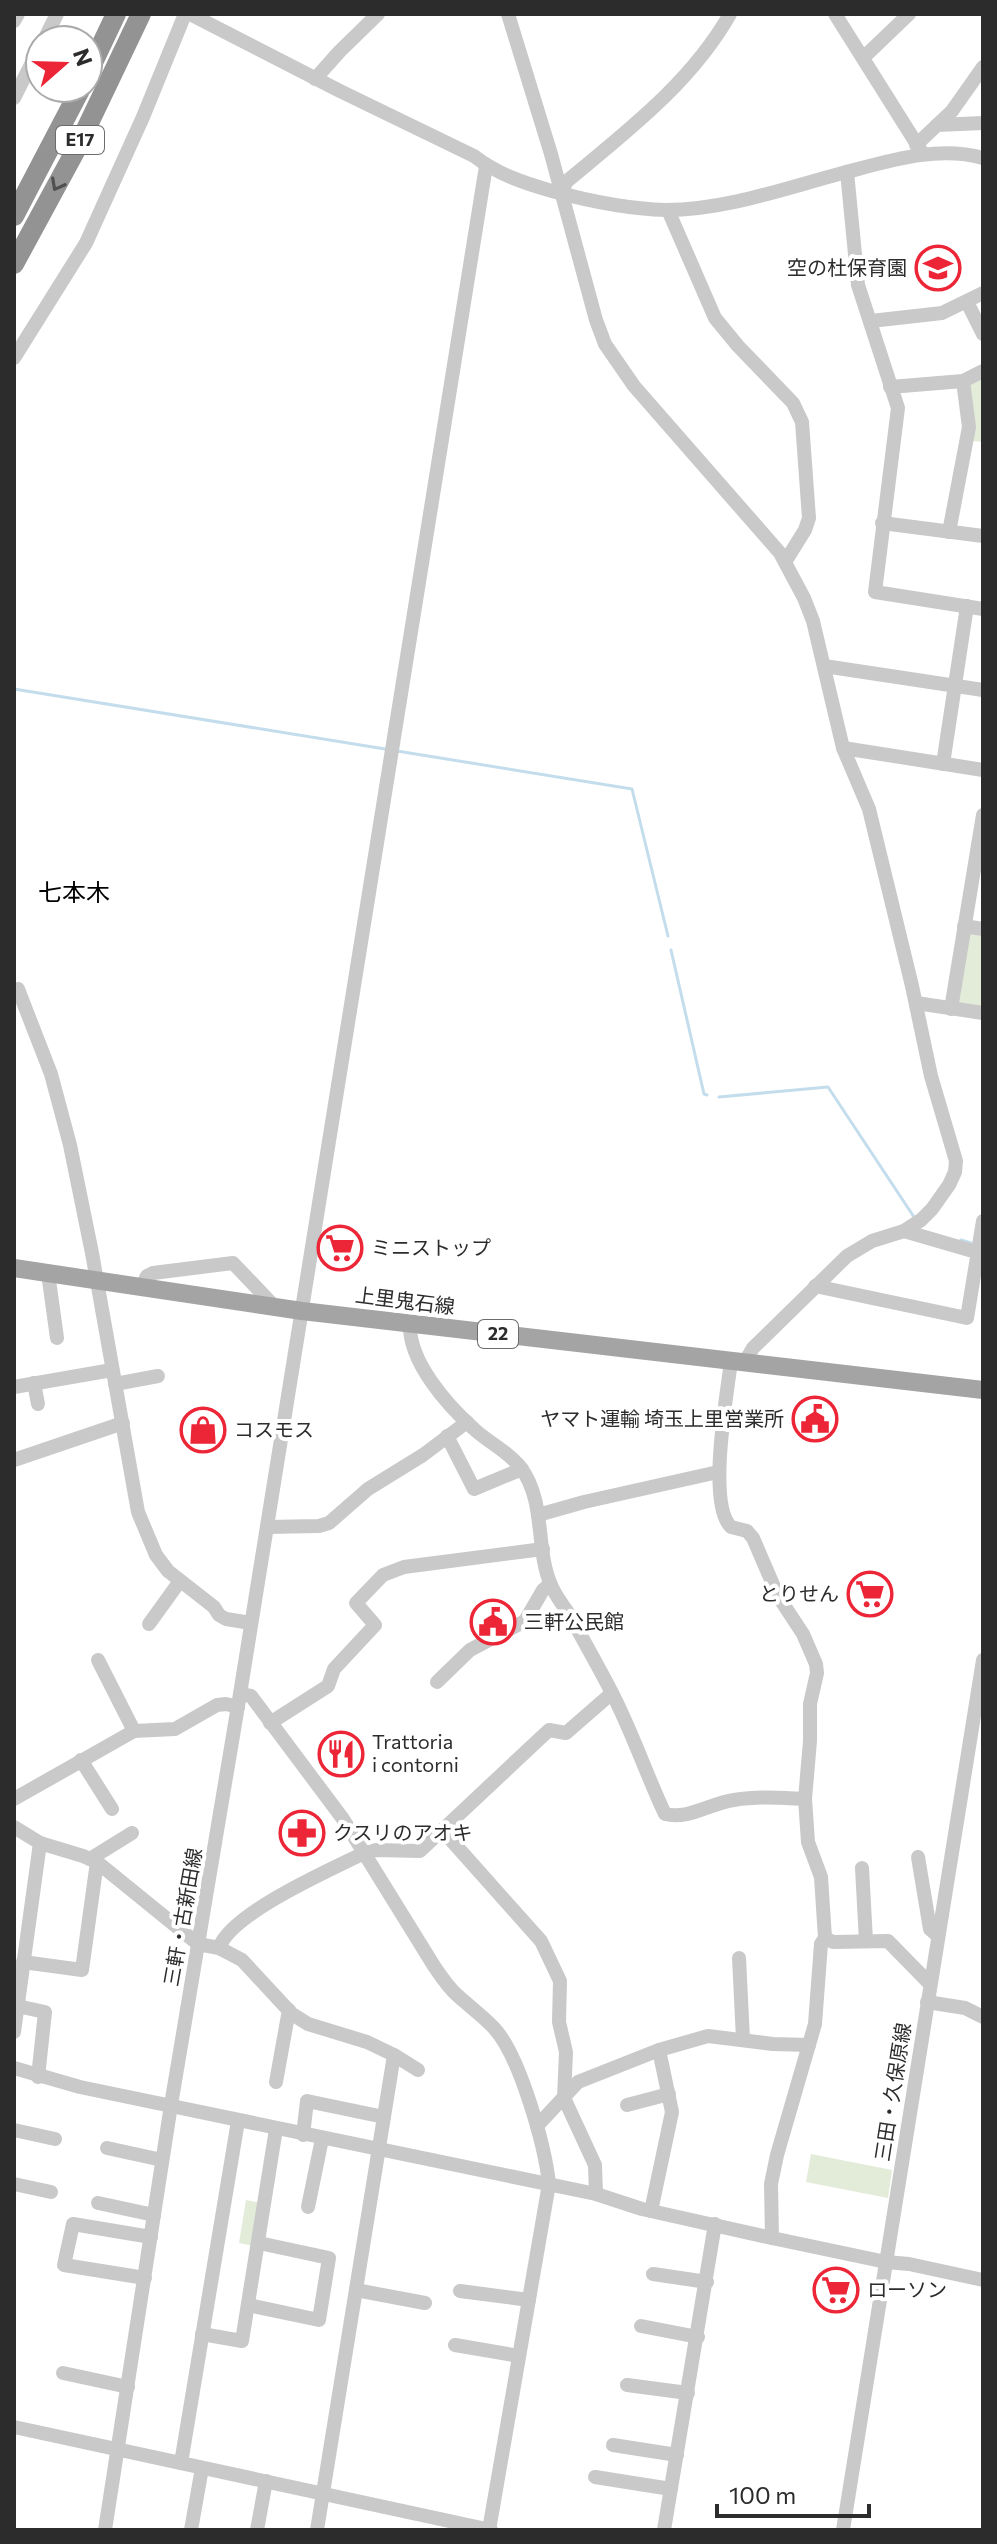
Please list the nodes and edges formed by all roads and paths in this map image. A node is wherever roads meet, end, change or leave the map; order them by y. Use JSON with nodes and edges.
{"nodes":[{"id":1,"x":18,"y":14,"type":"edge"},
{"id":2,"x":116,"y":14,"type":"edge"},
{"id":3,"x":141,"y":14,"type":"edge"},
{"id":4,"x":187,"y":14,"type":"edge"},
{"id":5,"x":378,"y":14,"type":"edge"},
{"id":6,"x":508,"y":14,"type":"edge"},
{"id":7,"x":730,"y":14,"type":"edge"},
{"id":8,"x":835,"y":14,"type":"edge"},
{"id":9,"x":909,"y":14,"type":"edge"},
{"id":10,"x":14,"y":21,"type":"edge"},
{"id":11,"x":104,"y":39,"type":"edge"},
{"id":12,"x":863,"y":58,"type":"junction"},
{"id":13,"x":983,"y":67,"type":"edge"},
{"id":14,"x":24,"y":78,"type":"edge"},
{"id":15,"x":315,"y":79,"type":"junction"},
{"id":16,"x":14,"y":98,"type":"edge"},
{"id":17,"x":73,"y":104,"type":"edge"},
{"id":18,"x":983,"y":123,"type":"edge"},
{"id":19,"x":937,"y":125,"type":"junction"},
{"id":20,"x":920,"y":150,"type":"junction"},
{"id":21,"x":983,"y":158,"type":"edge"},
{"id":22,"x":486,"y":166,"type":"junction"},
{"id":23,"x":847,"y":172,"type":"junction"},
{"id":24,"x":562,"y":194,"type":"junction"},
{"id":25,"x":668,"y":210,"type":"junction"},
{"id":26,"x":14,"y":216,"type":"edge"},
{"id":27,"x":14,"y":264,"type":"edge"},
{"id":28,"x":983,"y":293,"type":"edge"},
{"id":29,"x":967,"y":302,"type":"junction"},
{"id":30,"x":871,"y":321,"type":"junction"},
{"id":31,"x":983,"y":334,"type":"edge"},
{"id":32,"x":14,"y":358,"type":"edge"},
{"id":33,"x":983,"y":371,"type":"edge"},
{"id":34,"x":963,"y":381,"type":"junction"},
{"id":35,"x":890,"y":387,"type":"junction"},
{"id":36,"x":882,"y":523,"type":"junction"},
{"id":37,"x":949,"y":532,"type":"junction"},
{"id":38,"x":983,"y":536,"type":"edge"},
{"id":39,"x":785,"y":562,"type":"junction"},
{"id":40,"x":967,"y":606,"type":"junction"},
{"id":41,"x":983,"y":609,"type":"edge"},
{"id":42,"x":824,"y":666,"type":"junction"},
{"id":43,"x":954,"y":685,"type":"junction"},
{"id":44,"x":983,"y":690,"type":"edge"},
{"id":45,"x":843,"y":748,"type":"junction"},
{"id":46,"x":943,"y":764,"type":"junction"},
{"id":47,"x":983,"y":770,"type":"edge"},
{"id":48,"x":983,"y":815,"type":"edge"},
{"id":49,"x":964,"y":926,"type":"junction"},
{"id":50,"x":983,"y":929,"type":"edge"},
{"id":51,"x":14,"y":991,"type":"edge"},
{"id":52,"x":916,"y":1003,"type":"junction"},
{"id":53,"x":951,"y":1009,"type":"junction"},
{"id":54,"x":983,"y":1013,"type":"edge"},
{"id":55,"x":983,"y":1221,"type":"edge"},
{"id":56,"x":904,"y":1231,"type":"junction"},
{"id":57,"x":980,"y":1253,"type":"edge"},
{"id":58,"x":14,"y":1268,"type":"edge"},
{"id":59,"x":48,"y":1273,"type":"junction"},
{"id":60,"x":97,"y":1282,"type":"junction"},
{"id":61,"x":815,"y":1286,"type":"junction"},
{"id":62,"x":141,"y":1288,"type":"junction"},
{"id":63,"x":275,"y":1307,"type":"junction"},
{"id":64,"x":302,"y":1311,"type":"junction"},
{"id":65,"x":410,"y":1323,"type":"junction"},
{"id":66,"x":57,"y":1338,"type":"dead end"},
{"id":67,"x":738,"y":1362,"type":"junction"},
{"id":68,"x":158,"y":1376,"type":"dead end"},
{"id":69,"x":113,"y":1377,"type":"junction"},
{"id":70,"x":34,"y":1383,"type":"junction"},
{"id":71,"x":14,"y":1387,"type":"edge"},
{"id":72,"x":983,"y":1390,"type":"edge"},
{"id":73,"x":38,"y":1404,"type":"dead end"},
{"id":74,"x":467,"y":1422,"type":"junction"},
{"id":75,"x":123,"y":1423,"type":"junction"},
{"id":76,"x":447,"y":1436,"type":"junction"},
{"id":77,"x":14,"y":1460,"type":"edge"},
{"id":78,"x":522,"y":1469,"type":"junction"},
{"id":79,"x":718,"y":1472,"type":"junction"},
{"id":80,"x":538,"y":1515,"type":"junction"},
{"id":81,"x":267,"y":1527,"type":"junction"},
{"id":82,"x":543,"y":1549,"type":"junction"},
{"id":83,"x":180,"y":1581,"type":"junction"},
{"id":84,"x":550,"y":1584,"type":"junction"},
{"id":85,"x":251,"y":1623,"type":"junction"},
{"id":86,"x":149,"y":1624,"type":"dead end"},
{"id":87,"x":98,"y":1660,"type":"dead end"},
{"id":88,"x":983,"y":1660,"type":"edge"},
{"id":89,"x":437,"y":1682,"type":"dead end"},
{"id":90,"x":612,"y":1693,"type":"junction"},
{"id":91,"x":239,"y":1700,"type":"junction"},
{"id":92,"x":270,"y":1723,"type":"junction"},
{"id":93,"x":134,"y":1731,"type":"junction"},
{"id":94,"x":81,"y":1760,"type":"junction"},
{"id":95,"x":17,"y":1791,"type":"edge"},
{"id":96,"x":805,"y":1799,"type":"junction"},
{"id":97,"x":112,"y":1809,"type":"dead end"},
{"id":98,"x":14,"y":1827,"type":"edge"},
{"id":99,"x":443,"y":1831,"type":"junction"},
{"id":100,"x":132,"y":1833,"type":"dead end"},
{"id":101,"x":40,"y":1843,"type":"junction"},
{"id":102,"x":364,"y":1853,"type":"junction"},
{"id":103,"x":918,"y":1857,"type":"dead end"},
{"id":104,"x":94,"y":1861,"type":"junction"},
{"id":105,"x":862,"y":1868,"type":"dead end"},
{"id":106,"x":938,"y":1936,"type":"junction"},
{"id":107,"x":825,"y":1938,"type":"junction"},
{"id":108,"x":866,"y":1941,"type":"junction"},
{"id":109,"x":198,"y":1944,"type":"junction"},
{"id":110,"x":219,"y":1948,"type":"junction"},
{"id":111,"x":739,"y":1958,"type":"dead end"},
{"id":112,"x":19,"y":1971,"type":"edge"},
{"id":113,"x":930,"y":1984,"type":"junction"},
{"id":114,"x":927,"y":2002,"type":"junction"},
{"id":115,"x":17,"y":2006,"type":"junction"},
{"id":116,"x":289,"y":2010,"type":"junction"},
{"id":117,"x":983,"y":2017,"type":"edge"},
{"id":118,"x":14,"y":2032,"type":"edge"},
{"id":119,"x":743,"y":2039,"type":"junction"},
{"id":120,"x":809,"y":2045,"type":"junction"},
{"id":121,"x":659,"y":2050,"type":"junction"},
{"id":122,"x":394,"y":2055,"type":"junction"},
{"id":123,"x":14,"y":2068,"type":"edge"},
{"id":124,"x":418,"y":2070,"type":"dead end"},
{"id":125,"x":38,"y":2077,"type":"junction"},
{"id":126,"x":276,"y":2082,"type":"dead end"},
{"id":127,"x":669,"y":2094,"type":"junction"},
{"id":128,"x":564,"y":2098,"type":"junction"},
{"id":129,"x":171,"y":2105,"type":"junction"},
{"id":130,"x":627,"y":2105,"type":"dead end"},
{"id":131,"x":384,"y":2117,"type":"junction"},
{"id":132,"x":238,"y":2121,"type":"junction"},
{"id":133,"x":537,"y":2126,"type":"junction"},
{"id":134,"x":276,"y":2129,"type":"junction"},
{"id":135,"x":14,"y":2130,"type":"edge"},
{"id":136,"x":303,"y":2135,"type":"junction"},
{"id":137,"x":55,"y":2139,"type":"dead end"},
{"id":138,"x":322,"y":2139,"type":"junction"},
{"id":139,"x":107,"y":2148,"type":"dead end"},
{"id":140,"x":381,"y":2149,"type":"junction"},
{"id":141,"x":162,"y":2160,"type":"junction"},
{"id":142,"x":14,"y":2184,"type":"edge"},
{"id":143,"x":549,"y":2184,"type":"junction"},
{"id":144,"x":51,"y":2192,"type":"dead end"},
{"id":145,"x":596,"y":2194,"type":"junction"},
{"id":146,"x":98,"y":2203,"type":"dead end"},
{"id":147,"x":308,"y":2207,"type":"dead end"},
{"id":148,"x":651,"y":2211,"type":"junction"},
{"id":149,"x":154,"y":2215,"type":"junction"},
{"id":150,"x":715,"y":2224,"type":"junction"},
{"id":151,"x":151,"y":2237,"type":"junction"},
{"id":152,"x":772,"y":2238,"type":"junction"},
{"id":153,"x":259,"y":2243,"type":"junction"},
{"id":154,"x":886,"y":2262,"type":"junction"},
{"id":155,"x":653,"y":2274,"type":"dead end"},
{"id":156,"x":145,"y":2278,"type":"junction"},
{"id":157,"x":983,"y":2280,"type":"edge"},
{"id":158,"x":707,"y":2282,"type":"junction"},
{"id":159,"x":356,"y":2290,"type":"junction"},
{"id":160,"x":460,"y":2291,"type":"dead end"},
{"id":161,"x":529,"y":2300,"type":"junction"},
{"id":162,"x":425,"y":2303,"type":"dead end"},
{"id":163,"x":248,"y":2305,"type":"junction"},
{"id":164,"x":641,"y":2326,"type":"dead end"},
{"id":165,"x":202,"y":2334,"type":"junction"},
{"id":166,"x":698,"y":2337,"type":"junction"},
{"id":167,"x":455,"y":2345,"type":"dead end"},
{"id":168,"x":519,"y":2356,"type":"junction"},
{"id":169,"x":63,"y":2373,"type":"dead end"},
{"id":170,"x":627,"y":2385,"type":"dead end"},
{"id":171,"x":128,"y":2387,"type":"junction"},
{"id":172,"x":688,"y":2393,"type":"junction"},
{"id":173,"x":14,"y":2427,"type":"edge"},
{"id":174,"x":613,"y":2445,"type":"dead end"},
{"id":175,"x":118,"y":2449,"type":"junction"},
{"id":176,"x":677,"y":2455,"type":"junction"},
{"id":177,"x":181,"y":2463,"type":"junction"},
{"id":178,"x":202,"y":2468,"type":"junction"},
{"id":179,"x":595,"y":2477,"type":"dead end"},
{"id":180,"x":266,"y":2481,"type":"junction"},
{"id":181,"x":671,"y":2489,"type":"junction"},
{"id":182,"x":323,"y":2493,"type":"junction"},
{"id":183,"x":105,"y":2530,"type":"edge"},
{"id":184,"x":191,"y":2530,"type":"edge"},
{"id":185,"x":257,"y":2530,"type":"edge"},
{"id":186,"x":317,"y":2530,"type":"edge"},
{"id":187,"x":490,"y":2530,"type":"edge"},
{"id":188,"x":664,"y":2530,"type":"edge"},
{"id":189,"x":843,"y":2530,"type":"edge"}],
"edges":[{"from":1,"to":10,"type":"street"},
{"from":2,"to":11,"type":"highway"},
{"from":3,"to":27,"type":"highway","number":"E17","one_way":true},
{"from":4,"to":15,"type":"street"},
{"from":4,"to":32,"type":"street"},
{"from":5,"to":15,"type":"street"},
{"from":6,"to":24,"type":"street"},
{"from":7,"to":24,"type":"street"},
{"from":8,"to":12,"type":"street"},
{"from":9,"to":12,"type":"street"},
{"from":12,"to":20,"type":"street"},
{"from":13,"to":19,"type":"street"},
{"from":14,"to":16,"type":"street"},
{"from":15,"to":22,"type":"street"},
{"from":17,"to":26,"type":"highway","number":"E17"},
{"from":18,"to":19,"type":"street"},
{"from":19,"to":20,"type":"street"},
{"from":20,"to":21,"type":"street"},
{"from":20,"to":23,"type":"street"},
{"from":22,"to":24,"type":"street"},
{"from":22,"to":64,"type":"street","name":"三軒・古新田線"},
{"from":23,"to":25,"type":"street"},
{"from":23,"to":30,"type":"street"},
{"from":24,"to":25,"type":"street"},
{"from":24,"to":39,"type":"street"},
{"from":25,"to":39,"type":"street"},
{"from":28,"to":29,"type":"street"},
{"from":29,"to":30,"type":"street"},
{"from":29,"to":31,"type":"street"},
{"from":30,"to":35,"type":"street"},
{"from":33,"to":34,"type":"street"},
{"from":34,"to":35,"type":"street"},
{"from":34,"to":37,"type":"street"},
{"from":35,"to":36,"type":"street"},
{"from":36,"to":37,"type":"street"},
{"from":36,"to":40,"type":"street"},
{"from":37,"to":38,"type":"street"},
{"from":39,"to":42,"type":"street"},
{"from":40,"to":41,"type":"street"},
{"from":40,"to":43,"type":"street"},
{"from":42,"to":43,"type":"street"},
{"from":42,"to":45,"type":"street"},
{"from":43,"to":44,"type":"street"},
{"from":43,"to":46,"type":"street"},
{"from":45,"to":46,"type":"street"},
{"from":45,"to":52,"type":"street"},
{"from":46,"to":47,"type":"street"},
{"from":48,"to":49,"type":"street"},
{"from":49,"to":50,"type":"street"},
{"from":49,"to":53,"type":"street"},
{"from":51,"to":60,"type":"street"},
{"from":52,"to":53,"type":"street"},
{"from":52,"to":56,"type":"street"},
{"from":53,"to":54,"type":"street"},
{"from":55,"to":57,"type":"street"},
{"from":56,"to":57,"type":"street"},
{"from":56,"to":61,"type":"street"},
{"from":57,"to":61,"type":"street"},
{"from":58,"to":59,"type":"main road","name":"上里鬼石線","number":"22"},
{"from":59,"to":60,"type":"main road","name":"上里鬼石線","number":"22"},
{"from":59,"to":66,"type":"street"},
{"from":60,"to":62,"type":"main road","name":"上里鬼石線","number":"22"},
{"from":60,"to":69,"type":"street"},
{"from":61,"to":67,"type":"street"},
{"from":62,"to":63,"type":"main road","name":"上里鬼石線","number":"22"},
{"from":62,"to":63,"type":"street"},
{"from":63,"to":64,"type":"main road","name":"上里鬼石線","number":"22"},
{"from":64,"to":65,"type":"main road","name":"上里鬼石線","number":"22"},
{"from":64,"to":81,"type":"street","name":"三軒・古新田線"},
{"from":65,"to":67,"type":"main road","name":"上里鬼石線","number":"22"},
{"from":65,"to":74,"type":"street"},
{"from":67,"to":72,"type":"main road","name":"上里鬼石線","number":"22"},
{"from":67,"to":79,"type":"street"},
{"from":68,"to":69,"type":"street"},
{"from":69,"to":70,"type":"street"},
{"from":69,"to":75,"type":"street"},
{"from":70,"to":71,"type":"street"},
{"from":70,"to":73,"type":"street"},
{"from":74,"to":76,"type":"street"},
{"from":74,"to":78,"type":"street"},
{"from":75,"to":77,"type":"street"},
{"from":75,"to":83,"type":"street"},
{"from":76,"to":78,"type":"street"},
{"from":76,"to":81,"type":"street"},
{"from":78,"to":80,"type":"street"},
{"from":79,"to":80,"type":"street"},
{"from":79,"to":96,"type":"street"},
{"from":80,"to":82,"type":"street"},
{"from":81,"to":85,"type":"street","name":"三軒・古新田線"},
{"from":82,"to":84,"type":"street"},
{"from":82,"to":92,"type":"street"},
{"from":83,"to":85,"type":"street"},
{"from":83,"to":86,"type":"street"},
{"from":84,"to":89,"type":"street"},
{"from":84,"to":90,"type":"street"},
{"from":85,"to":91,"type":"street","name":"三軒・古新田線"},
{"from":87,"to":93,"type":"street"},
{"from":88,"to":106,"type":"street","name":"三田・久保原線"},
{"from":90,"to":96,"type":"street"},
{"from":90,"to":99,"type":"street"},
{"from":91,"to":92,"type":"street"},
{"from":91,"to":93,"type":"street"},
{"from":91,"to":109,"type":"street","name":"三軒・古新田線"},
{"from":92,"to":102,"type":"street"},
{"from":93,"to":94,"type":"street"},
{"from":94,"to":95,"type":"street"},
{"from":94,"to":97,"type":"street"},
{"from":96,"to":107,"type":"street"},
{"from":98,"to":101,"type":"street"},
{"from":99,"to":102,"type":"street"},
{"from":99,"to":128,"type":"street"},
{"from":100,"to":104,"type":"street"},
{"from":101,"to":104,"type":"street"},
{"from":101,"to":112,"type":"street"},
{"from":102,"to":110,"type":"street"},
{"from":102,"to":133,"type":"street"},
{"from":103,"to":106,"type":"street"},
{"from":104,"to":109,"type":"street"},
{"from":104,"to":112,"type":"street"},
{"from":105,"to":108,"type":"street"},
{"from":106,"to":113,"type":"street","name":"三田・久保原線"},
{"from":107,"to":108,"type":"street"},
{"from":107,"to":120,"type":"street"},
{"from":108,"to":113,"type":"street"},
{"from":109,"to":110,"type":"street"},
{"from":109,"to":129,"type":"street","name":"三軒・古新田線"},
{"from":110,"to":116,"type":"street"},
{"from":111,"to":119,"type":"street"},
{"from":112,"to":115,"type":"street"},
{"from":113,"to":114,"type":"street","name":"三田・久保原線"},
{"from":114,"to":117,"type":"street"},
{"from":114,"to":154,"type":"street","name":"三田・久保原線"},
{"from":115,"to":118,"type":"street"},
{"from":115,"to":125,"type":"street"},
{"from":116,"to":122,"type":"street"},
{"from":116,"to":126,"type":"street"},
{"from":119,"to":120,"type":"street"},
{"from":119,"to":121,"type":"street"},
{"from":120,"to":152,"type":"street"},
{"from":121,"to":127,"type":"street"},
{"from":121,"to":128,"type":"street"},
{"from":122,"to":124,"type":"street"},
{"from":122,"to":131,"type":"street"},
{"from":123,"to":125,"type":"street"},
{"from":125,"to":129,"type":"street"},
{"from":127,"to":130,"type":"street"},
{"from":127,"to":148,"type":"street"},
{"from":128,"to":133,"type":"street"},
{"from":128,"to":145,"type":"street"},
{"from":129,"to":132,"type":"street"},
{"from":129,"to":141,"type":"street","name":"三軒・古新田線"},
{"from":131,"to":136,"type":"street"},
{"from":131,"to":140,"type":"street"},
{"from":132,"to":134,"type":"street"},
{"from":132,"to":165,"type":"street"},
{"from":133,"to":143,"type":"street"},
{"from":134,"to":136,"type":"street"},
{"from":134,"to":153,"type":"street"},
{"from":135,"to":137,"type":"street"},
{"from":136,"to":138,"type":"street"},
{"from":138,"to":140,"type":"street"},
{"from":138,"to":147,"type":"street"},
{"from":139,"to":141,"type":"street"},
{"from":140,"to":143,"type":"street"},
{"from":140,"to":159,"type":"street"},
{"from":141,"to":149,"type":"street","name":"三軒・古新田線"},
{"from":142,"to":144,"type":"street"},
{"from":143,"to":145,"type":"street"},
{"from":143,"to":161,"type":"street"},
{"from":145,"to":148,"type":"street"},
{"from":146,"to":149,"type":"street"},
{"from":148,"to":150,"type":"street"},
{"from":149,"to":151,"type":"street","name":"三軒・古新田線"},
{"from":150,"to":152,"type":"street"},
{"from":150,"to":158,"type":"street"},
{"from":151,"to":156,"type":"street","name":"三軒・古新田線"},
{"from":151,"to":156,"type":"street"},
{"from":152,"to":154,"type":"street"},
{"from":153,"to":163,"type":"street"},
{"from":153,"to":163,"type":"street"},
{"from":154,"to":157,"type":"street"},
{"from":154,"to":189,"type":"street","name":"三田・久保原線"},
{"from":155,"to":158,"type":"street"},
{"from":156,"to":171,"type":"street","name":"三軒・古新田線"},
{"from":158,"to":166,"type":"street"},
{"from":159,"to":162,"type":"street"},
{"from":159,"to":182,"type":"street"},
{"from":160,"to":161,"type":"street"},
{"from":161,"to":168,"type":"street"},
{"from":163,"to":165,"type":"street"},
{"from":164,"to":166,"type":"street"},
{"from":165,"to":177,"type":"street"},
{"from":166,"to":172,"type":"street"},
{"from":167,"to":168,"type":"street"},
{"from":168,"to":187,"type":"street"},
{"from":169,"to":171,"type":"street"},
{"from":170,"to":172,"type":"street"},
{"from":171,"to":175,"type":"street","name":"三軒・古新田線"},
{"from":172,"to":176,"type":"street"},
{"from":173,"to":175,"type":"street"},
{"from":174,"to":176,"type":"street"},
{"from":175,"to":177,"type":"street"},
{"from":175,"to":183,"type":"street","name":"三軒・古新田線"},
{"from":176,"to":181,"type":"street"},
{"from":177,"to":178,"type":"street"},
{"from":178,"to":180,"type":"street"},
{"from":178,"to":184,"type":"street"},
{"from":179,"to":181,"type":"street"},
{"from":180,"to":182,"type":"street"},
{"from":180,"to":185,"type":"street"},
{"from":181,"to":188,"type":"street"},
{"from":182,"to":186,"type":"street"},
{"from":182,"to":187,"type":"street"}]}
